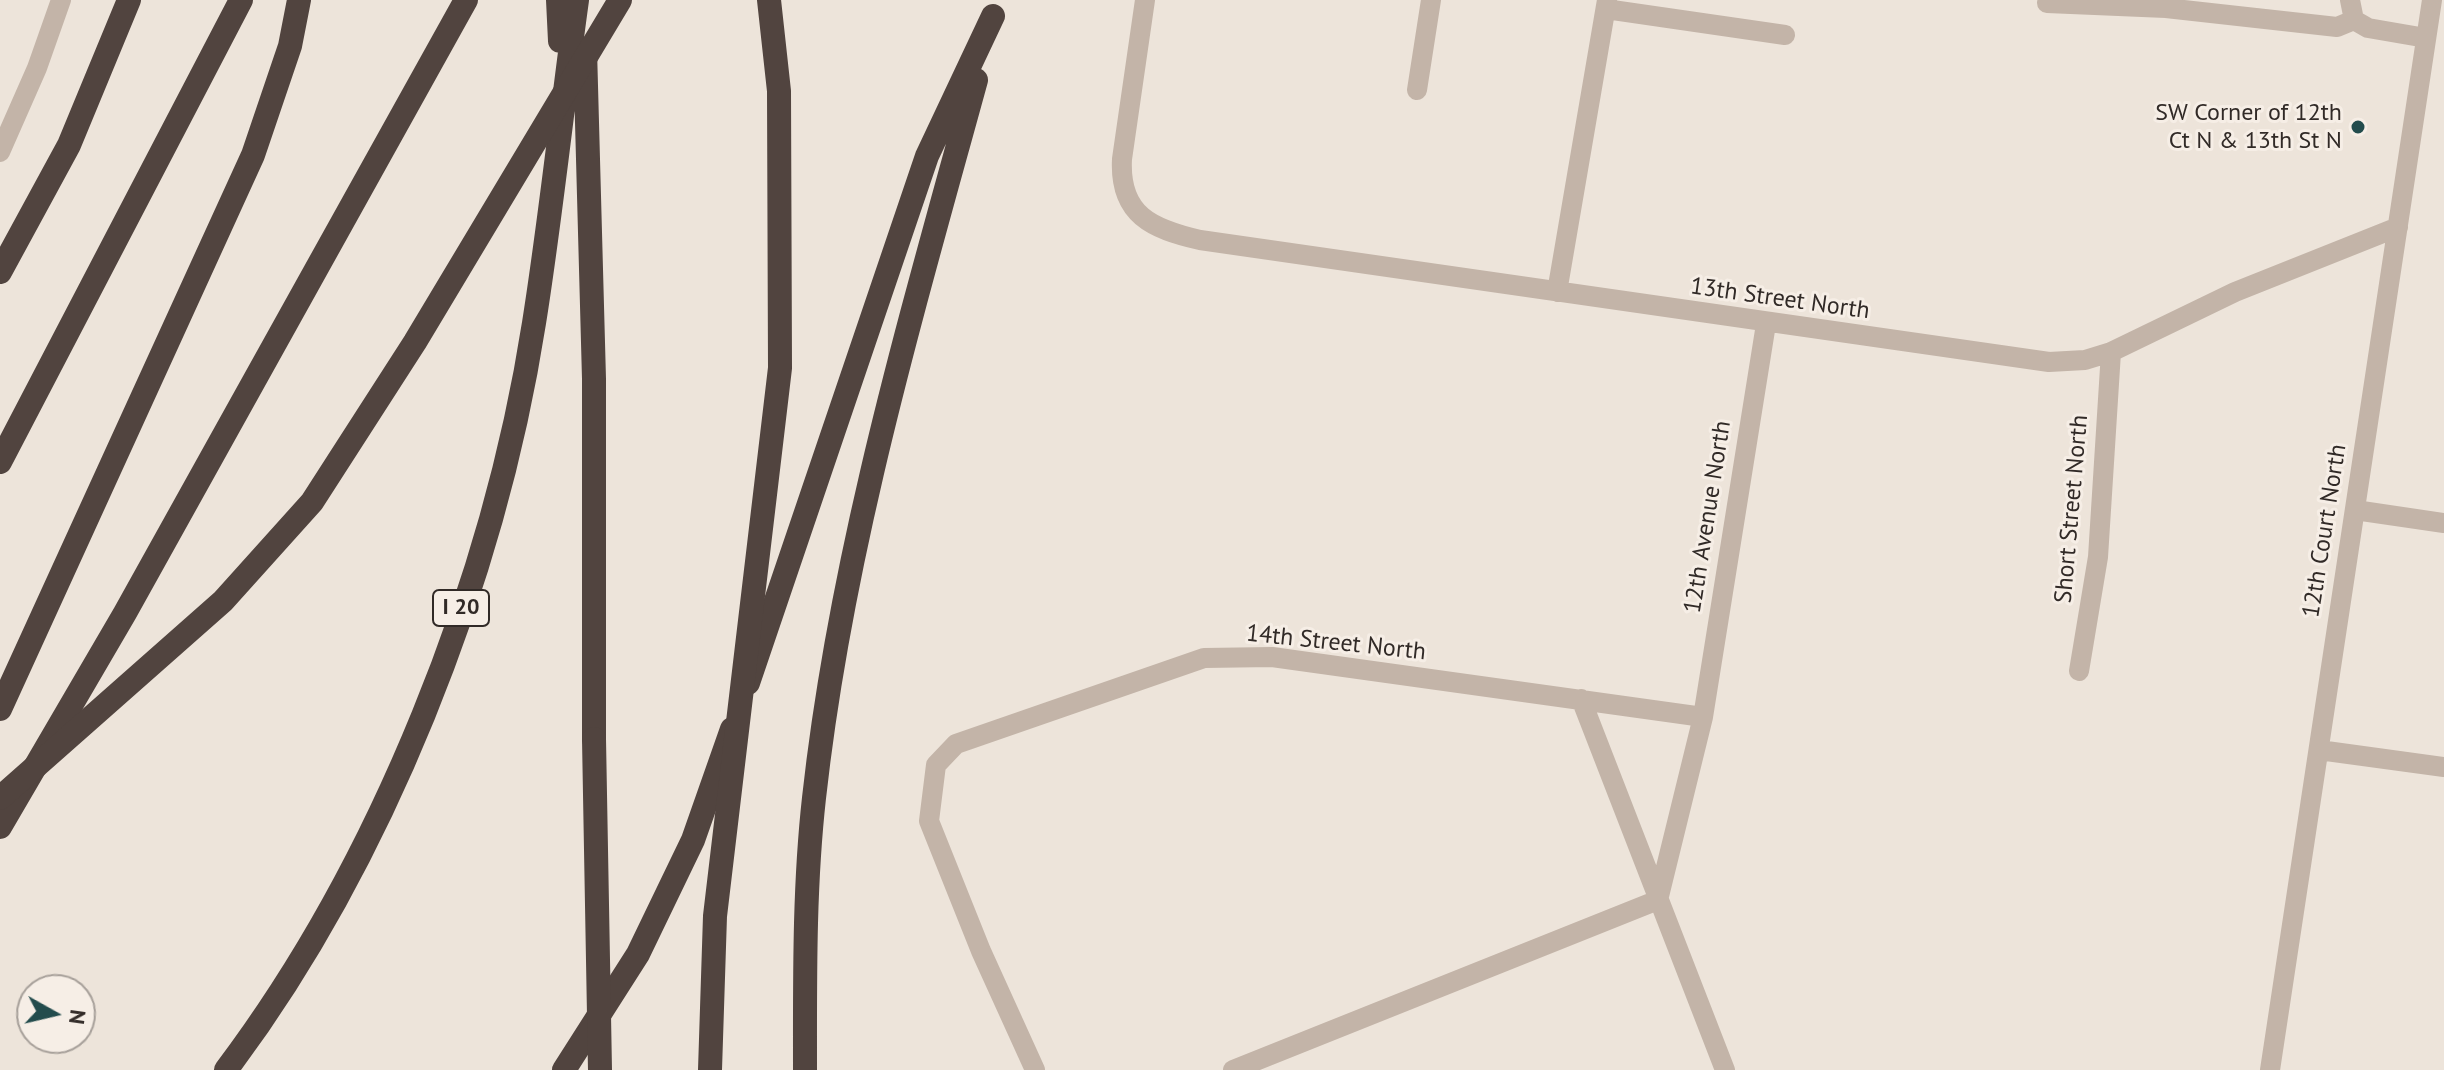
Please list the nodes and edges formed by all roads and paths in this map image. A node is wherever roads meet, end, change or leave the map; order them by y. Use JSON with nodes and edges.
{"nodes":[{"id":1,"x":61,"y":0,"type":"edge"},
{"id":2,"x":129,"y":0,"type":"edge"},
{"id":3,"x":241,"y":0,"type":"edge"},
{"id":4,"x":299,"y":0,"type":"edge"},
{"id":5,"x":466,"y":0,"type":"edge"},
{"id":6,"x":558,"y":0,"type":"edge"},
{"id":7,"x":577,"y":0,"type":"edge"},
{"id":8,"x":584,"y":0,"type":"edge"},
{"id":9,"x":620,"y":0,"type":"edge"},
{"id":10,"x":769,"y":0,"type":"edge"},
{"id":11,"x":1145,"y":0,"type":"edge"},
{"id":12,"x":1431,"y":0,"type":"edge"},
{"id":13,"x":2432,"y":0,"type":"edge"},
{"id":14,"x":2047,"y":3,"type":"dead end"},
{"id":15,"x":1606,"y":4,"type":"edge"},
{"id":16,"x":996,"y":8,"type":"edge"},
{"id":17,"x":2352,"y":10,"type":"edge"},
{"id":18,"x":1785,"y":35,"type":"dead end"},
{"id":19,"x":2426,"y":38,"type":"junction"},
{"id":20,"x":1417,"y":90,"type":"dead end"},
{"id":21,"x":563,"y":99,"type":"junction"},
{"id":22,"x":0,"y":152,"type":"edge"},
{"id":23,"x":2398,"y":227,"type":"junction"},
{"id":24,"x":0,"y":272,"type":"edge"},
{"id":25,"x":1557,"y":292,"type":"junction"},
{"id":26,"x":1766,"y":324,"type":"junction"},
{"id":27,"x":2111,"y":352,"type":"junction"},
{"id":28,"x":0,"y":462,"type":"edge"},
{"id":29,"x":2355,"y":510,"type":"junction"},
{"id":30,"x":2444,"y":523,"type":"edge"},
{"id":31,"x":2079,"y":671,"type":"dead end"},
{"id":32,"x":1581,"y":699,"type":"junction"},
{"id":33,"x":0,"y":709,"type":"edge"},
{"id":34,"x":1703,"y":717,"type":"junction"},
{"id":35,"x":2319,"y":750,"type":"junction"},
{"id":36,"x":2444,"y":767,"type":"edge"},
{"id":37,"x":0,"y":798,"type":"edge"},
{"id":38,"x":0,"y":827,"type":"edge"},
{"id":39,"x":1658,"y":900,"type":"junction"},
{"id":40,"x":226,"y":1070,"type":"edge"},
{"id":41,"x":564,"y":1070,"type":"edge"},
{"id":42,"x":600,"y":1070,"type":"edge"},
{"id":43,"x":710,"y":1070,"type":"edge"},
{"id":44,"x":805,"y":1070,"type":"edge"},
{"id":45,"x":1035,"y":1070,"type":"edge"},
{"id":46,"x":1233,"y":1070,"type":"edge"},
{"id":47,"x":1725,"y":1070,"type":"edge"},
{"id":48,"x":2270,"y":1070,"type":"edge"}],
"edges":[{"from":1,"to":22,"type":"street"},
{"from":2,"to":24,"type":"highway"},
{"from":3,"to":28,"type":"highway"},
{"from":4,"to":33,"type":"highway"},
{"from":5,"to":38,"type":"highway"},
{"from":6,"to":21,"type":"highway"},
{"from":7,"to":21,"type":"highway","number":"I 20"},
{"from":8,"to":42,"type":"highway","bridge":true},
{"from":9,"to":37,"type":"highway","bridge":true},
{"from":10,"to":43,"type":"highway","bridge":true},
{"from":11,"to":25,"type":"street","name":"13th Street North"},
{"from":12,"to":20,"type":"street"},
{"from":13,"to":19,"type":"street","name":"12th Court North"},
{"from":14,"to":17,"type":"street"},
{"from":15,"to":18,"type":"street"},
{"from":15,"to":25,"type":"street"},
{"from":16,"to":41,"type":"highway"},
{"from":16,"to":44,"type":"highway"},
{"from":17,"to":19,"type":"street"},
{"from":19,"to":23,"type":"street","name":"12th Court North"},
{"from":21,"to":40,"type":"highway","number":"I 20"},
{"from":23,"to":27,"type":"street","name":"13th Street North"},
{"from":23,"to":29,"type":"street","name":"12th Court North"},
{"from":25,"to":26,"type":"street","name":"13th Street North"},
{"from":26,"to":27,"type":"street","name":"13th Street North"},
{"from":26,"to":34,"type":"street","name":"12th Avenue North"},
{"from":27,"to":31,"type":"street","name":"Short Street North"},
{"from":29,"to":30,"type":"street"},
{"from":29,"to":35,"type":"street","name":"12th Court North"},
{"from":32,"to":34,"type":"street"},
{"from":32,"to":39,"type":"street"},
{"from":32,"to":45,"type":"street","name":"14th Street North"},
{"from":34,"to":39,"type":"street","name":"12th Avenue North"},
{"from":35,"to":36,"type":"street"},
{"from":35,"to":48,"type":"street","name":"12th Court North"},
{"from":39,"to":46,"type":"street"},
{"from":39,"to":47,"type":"street"}]}
